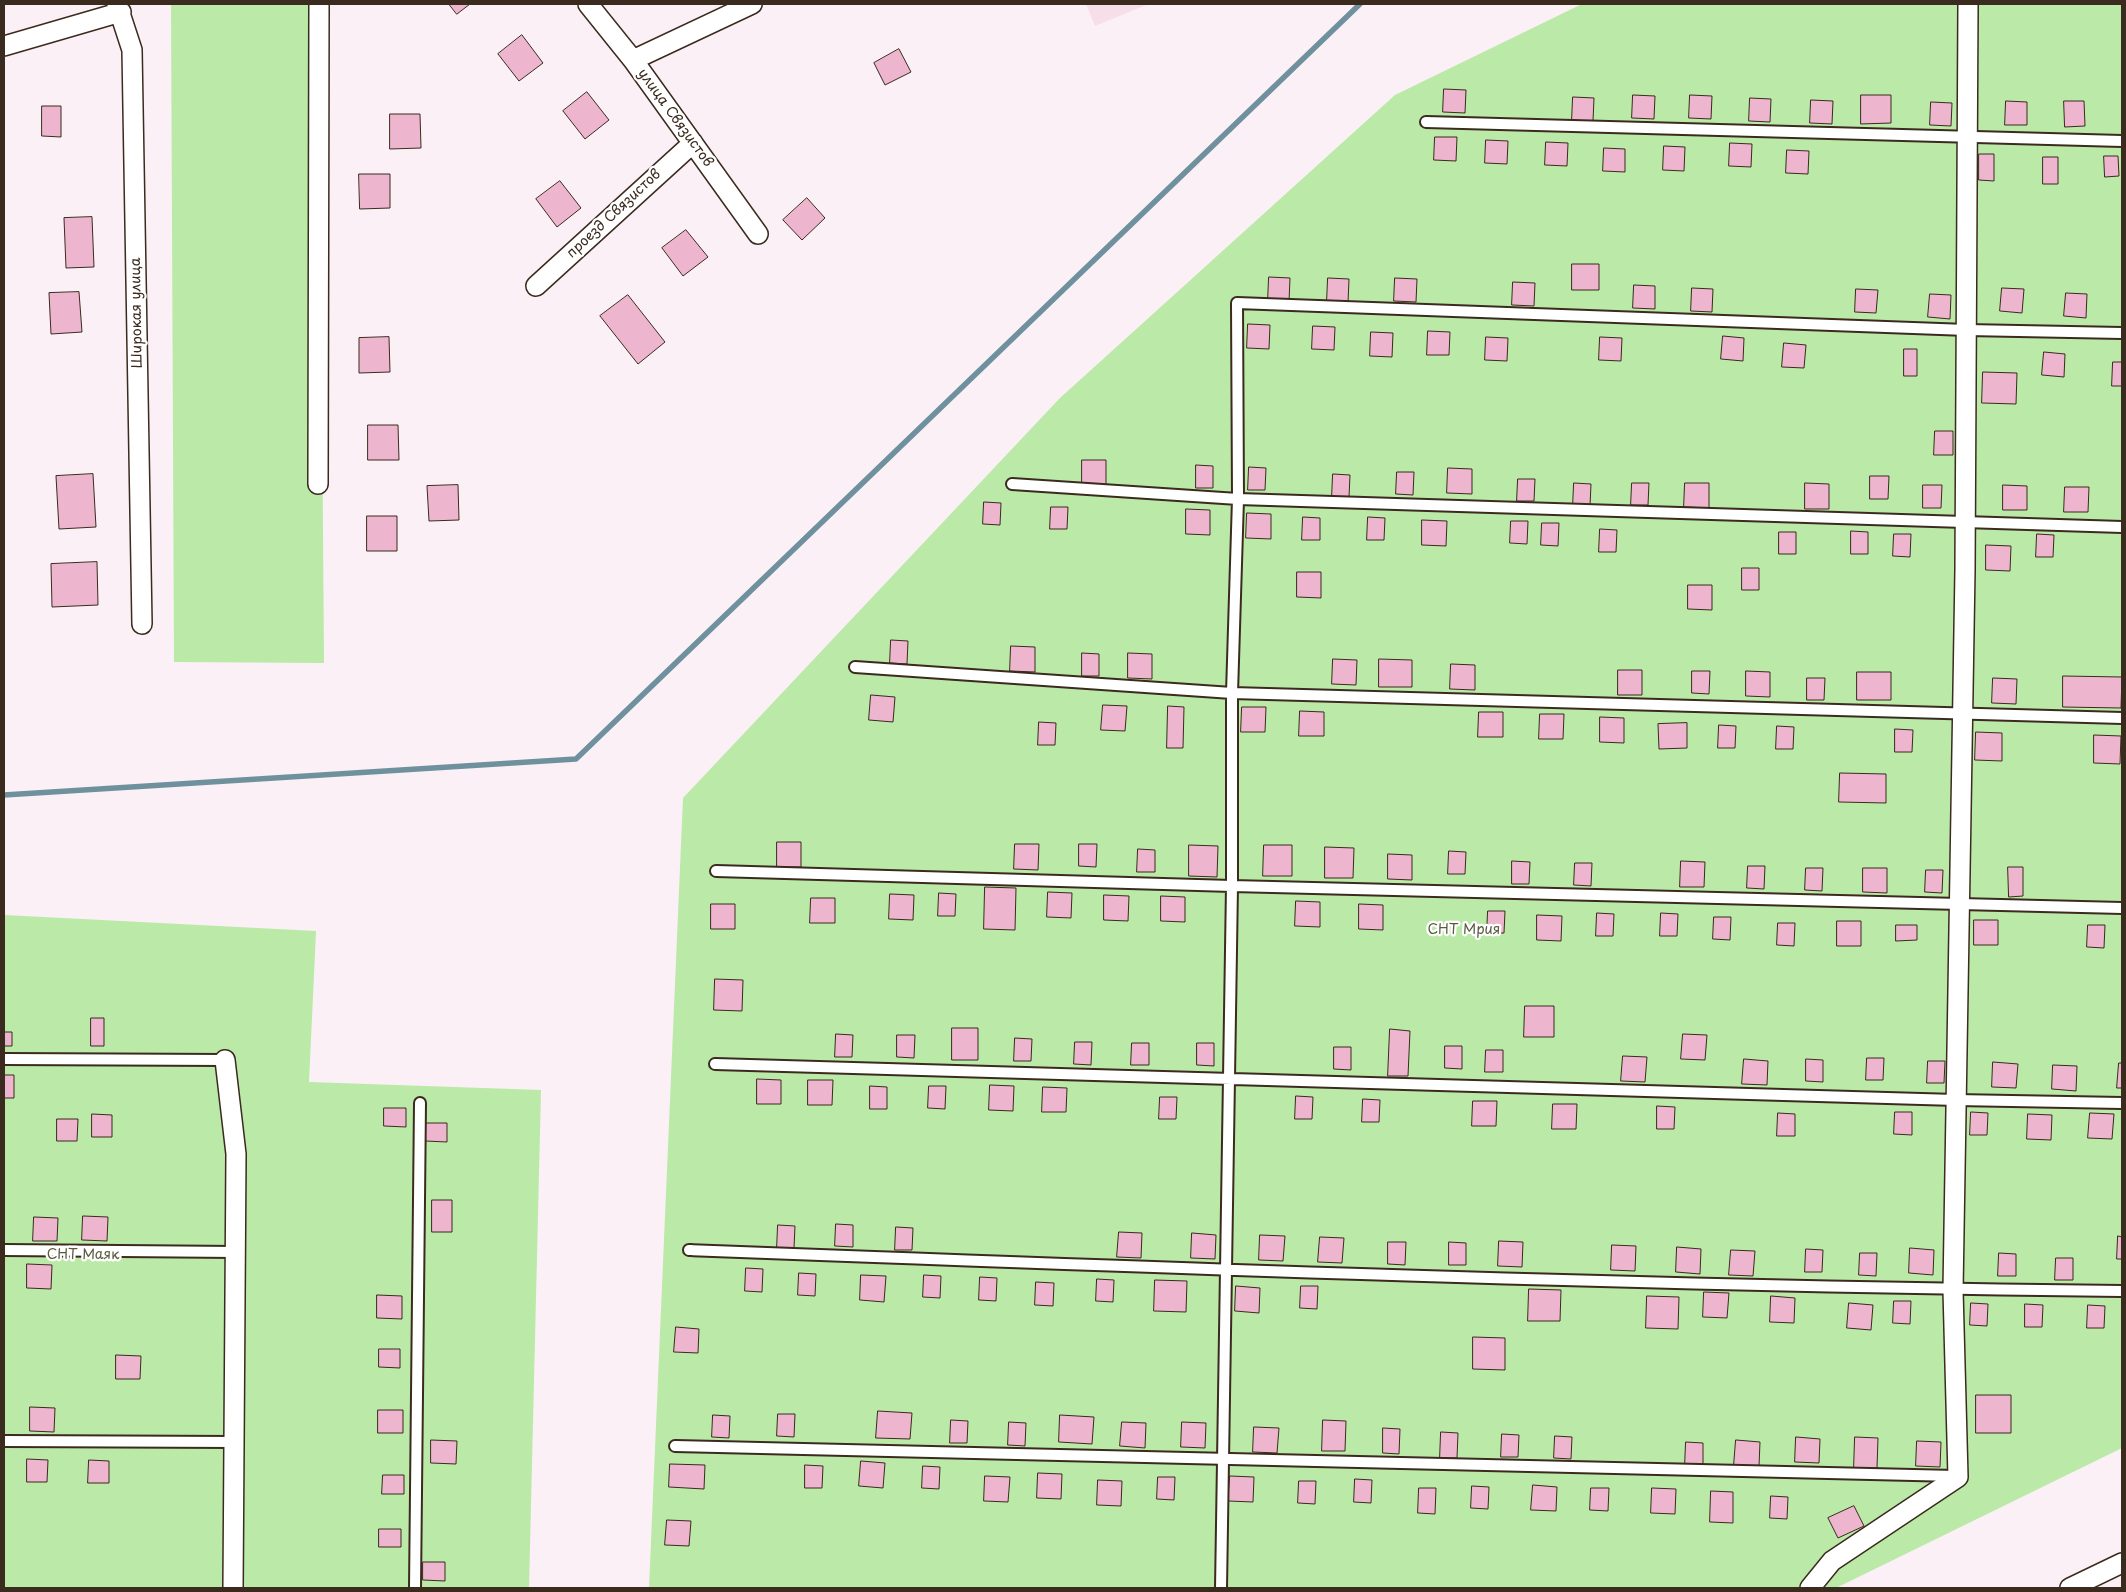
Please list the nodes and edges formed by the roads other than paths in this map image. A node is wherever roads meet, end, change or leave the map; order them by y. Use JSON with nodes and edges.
{"nodes":[{"id":1,"x":319,"y":4,"type":"edge"},
{"id":2,"x":588,"y":4,"type":"edge"},
{"id":3,"x":752,"y":4,"type":"edge"},
{"id":4,"x":1968,"y":4,"type":"edge"},
{"id":5,"x":119,"y":8,"type":"edge"},
{"id":6,"x":4,"y":46,"type":"edge"},
{"id":7,"x":633,"y":60,"type":"junction"},
{"id":8,"x":1426,"y":122,"type":"dead end"},
{"id":9,"x":1967,"y":137,"type":"junction"},
{"id":10,"x":2122,"y":141,"type":"edge"},
{"id":11,"x":693,"y":143,"type":"junction"},
{"id":12,"x":758,"y":234,"type":"dead end"},
{"id":13,"x":536,"y":286,"type":"dead end"},
{"id":14,"x":1967,"y":330,"type":"junction"},
{"id":15,"x":2122,"y":333,"type":"edge"},
{"id":16,"x":318,"y":484,"type":"dead end"},
{"id":17,"x":1012,"y":484,"type":"dead end"},
{"id":18,"x":1238,"y":499,"type":"junction"},
{"id":19,"x":1965,"y":523,"type":"junction"},
{"id":20,"x":2122,"y":527,"type":"edge"},
{"id":21,"x":142,"y":624,"type":"dead end"},
{"id":22,"x":854,"y":666,"type":"dead end"},
{"id":23,"x":1232,"y":693,"type":"junction"},
{"id":24,"x":1962,"y":713,"type":"junction"},
{"id":25,"x":2122,"y":718,"type":"edge"},
{"id":26,"x":716,"y":871,"type":"dead end"},
{"id":27,"x":1232,"y":886,"type":"junction"},
{"id":28,"x":1960,"y":904,"type":"junction"},
{"id":29,"x":2122,"y":908,"type":"edge"},
{"id":30,"x":4,"y":1059,"type":"edge"},
{"id":31,"x":226,"y":1060,"type":"joint"},
{"id":32,"x":715,"y":1064,"type":"dead end"},
{"id":33,"x":1229,"y":1079,"type":"junction"},
{"id":34,"x":1956,"y":1100,"type":"junction"},
{"id":35,"x":420,"y":1103,"type":"dead end"},
{"id":36,"x":2122,"y":1103,"type":"edge"},
{"id":37,"x":4,"y":1250,"type":"edge"},
{"id":38,"x":689,"y":1250,"type":"dead end"},
{"id":39,"x":236,"y":1252,"type":"junction"},
{"id":40,"x":1226,"y":1270,"type":"junction"},
{"id":41,"x":1953,"y":1290,"type":"junction"},
{"id":42,"x":2122,"y":1291,"type":"edge"},
{"id":43,"x":4,"y":1441,"type":"edge"},
{"id":44,"x":234,"y":1442,"type":"junction"},
{"id":45,"x":675,"y":1446,"type":"dead end"},
{"id":46,"x":1223,"y":1458,"type":"junction"},
{"id":47,"x":1958,"y":1476,"type":"junction"},
{"id":48,"x":2122,"y":1563,"type":"edge"},
{"id":49,"x":233,"y":1588,"type":"edge"},
{"id":50,"x":415,"y":1588,"type":"edge"},
{"id":51,"x":1221,"y":1588,"type":"edge"},
{"id":52,"x":1810,"y":1588,"type":"edge"},
{"id":53,"x":2070,"y":1588,"type":"edge"}],
"edges":[{"from":1,"to":16,"type":"street"},
{"from":2,"to":7,"type":"street","name":"улица Связистов"},
{"from":3,"to":7,"type":"street"},
{"from":4,"to":9,"type":"street"},
{"from":5,"to":6,"type":"street"},
{"from":5,"to":21,"type":"street","name":"Широкая улица"},
{"from":7,"to":11,"type":"street","name":"улица Связистов"},
{"from":8,"to":9,"type":"lane"},
{"from":9,"to":10,"type":"lane"},
{"from":9,"to":14,"type":"street"},
{"from":11,"to":12,"type":"street","name":"улица Связистов"},
{"from":11,"to":13,"type":"street","name":"проезд Связистов"},
{"from":14,"to":15,"type":"lane"},
{"from":14,"to":18,"type":"lane"},
{"from":14,"to":19,"type":"street"},
{"from":17,"to":18,"type":"lane"},
{"from":18,"to":19,"type":"lane"},
{"from":18,"to":23,"type":"lane"},
{"from":19,"to":20,"type":"lane"},
{"from":19,"to":24,"type":"street"},
{"from":22,"to":23,"type":"lane"},
{"from":23,"to":24,"type":"lane"},
{"from":23,"to":27,"type":"lane"},
{"from":24,"to":25,"type":"lane"},
{"from":24,"to":28,"type":"street"},
{"from":26,"to":27,"type":"lane"},
{"from":27,"to":28,"type":"lane"},
{"from":27,"to":33,"type":"lane"},
{"from":28,"to":29,"type":"lane"},
{"from":28,"to":34,"type":"street"},
{"from":30,"to":31,"type":"lane"},
{"from":31,"to":39,"type":"street"},
{"from":32,"to":33,"type":"lane"},
{"from":33,"to":34,"type":"lane"},
{"from":33,"to":40,"type":"lane"},
{"from":34,"to":36,"type":"lane"},
{"from":34,"to":41,"type":"street"},
{"from":35,"to":50,"type":"lane"},
{"from":37,"to":39,"type":"lane"},
{"from":38,"to":40,"type":"lane"},
{"from":39,"to":44,"type":"street"},
{"from":40,"to":41,"type":"lane"},
{"from":40,"to":46,"type":"lane"},
{"from":41,"to":42,"type":"lane"},
{"from":41,"to":47,"type":"street"},
{"from":43,"to":44,"type":"lane"},
{"from":44,"to":49,"type":"street"},
{"from":45,"to":46,"type":"lane"},
{"from":46,"to":47,"type":"lane"},
{"from":46,"to":51,"type":"lane"},
{"from":47,"to":52,"type":"street"},
{"from":48,"to":53,"type":"street"}]}
